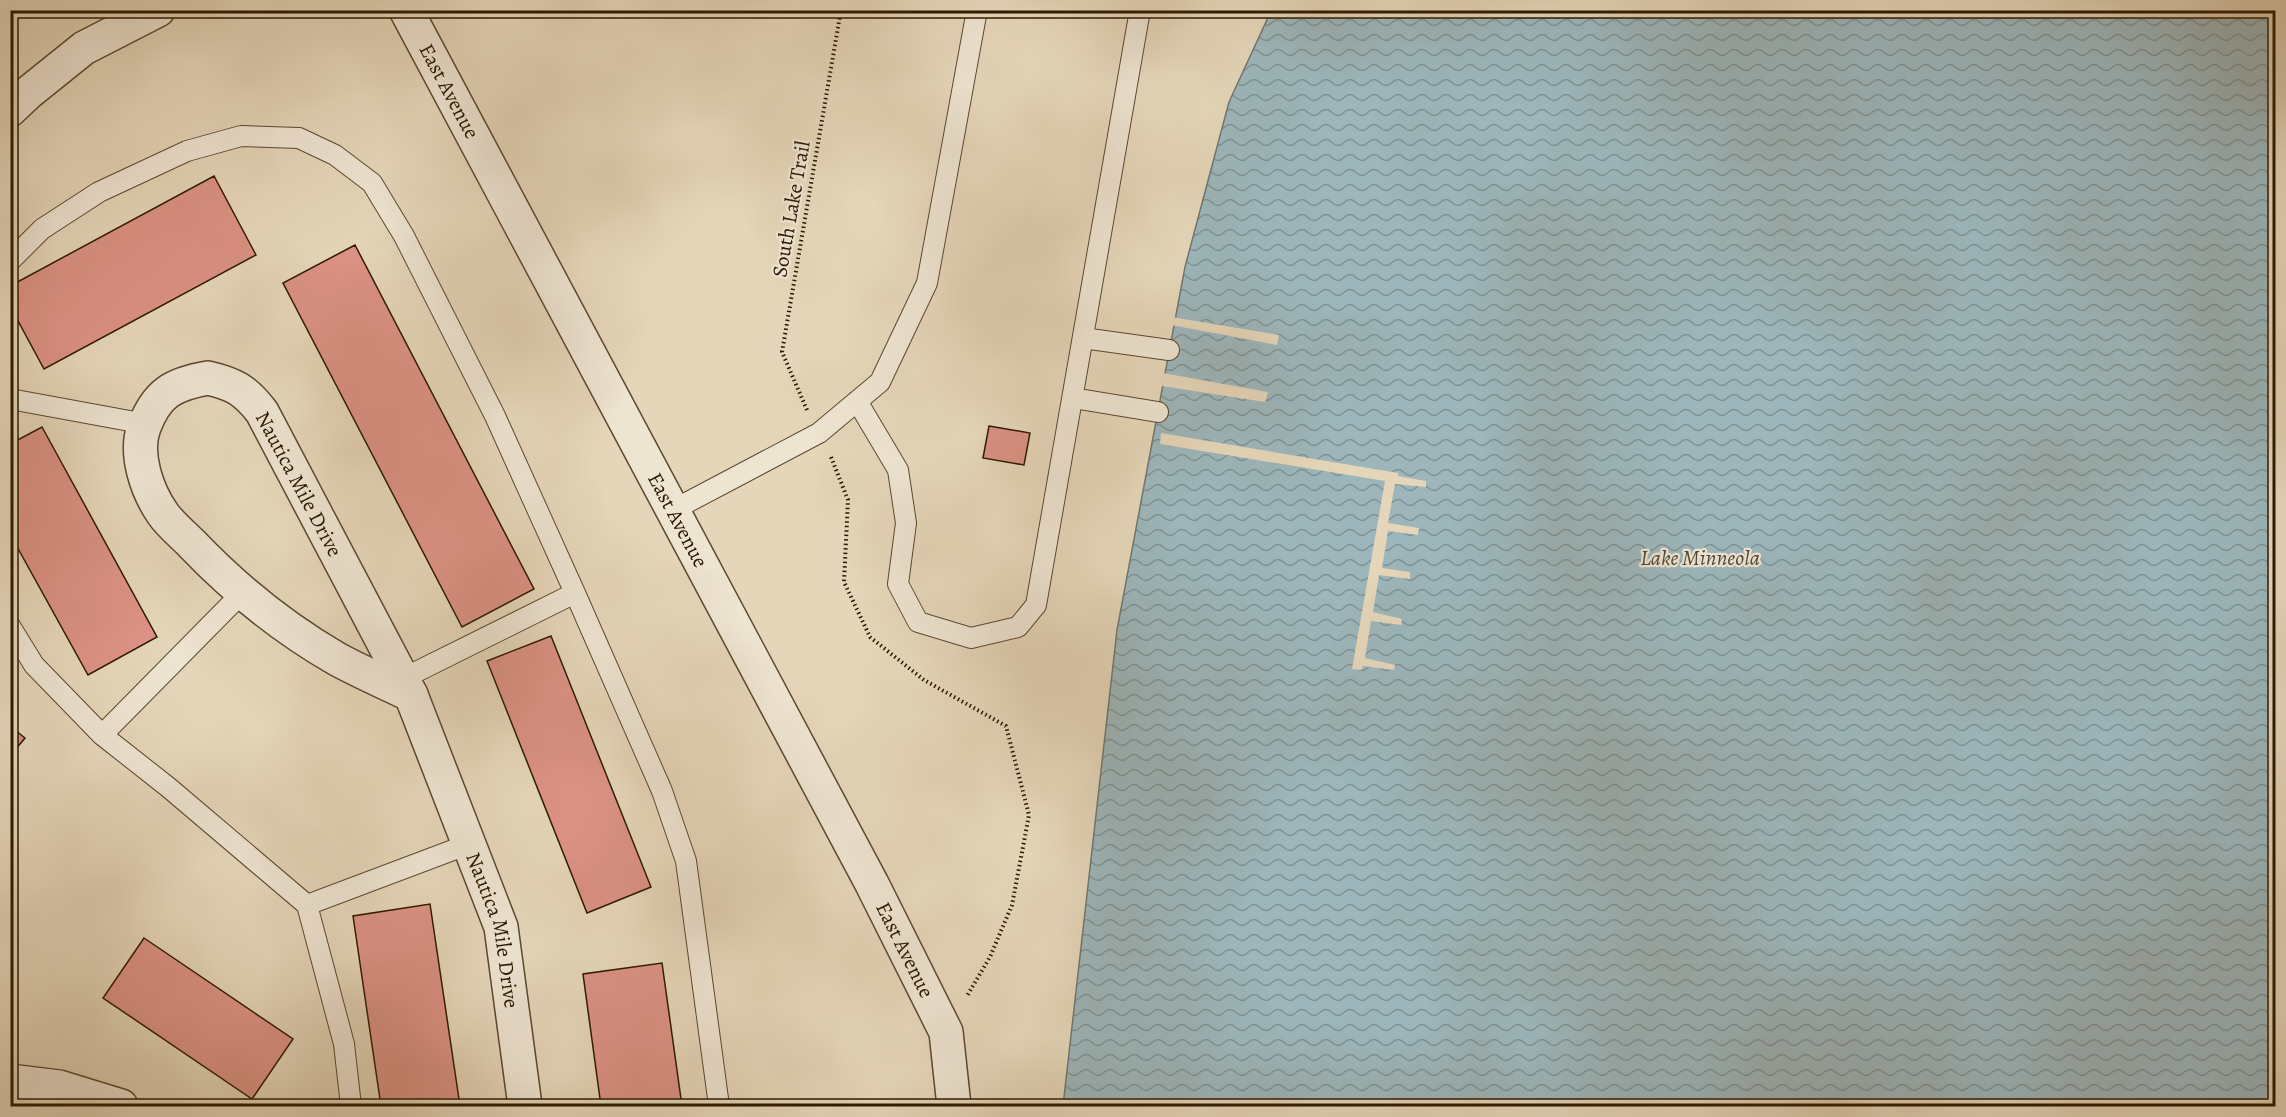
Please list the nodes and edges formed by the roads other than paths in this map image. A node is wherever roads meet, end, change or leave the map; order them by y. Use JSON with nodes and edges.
{"nodes":[{"id":1,"x":158,"y":10,"type":"edge"},
{"id":2,"x":406,"y":10,"type":"edge"},
{"id":3,"x":977,"y":10,"type":"edge"},
{"id":4,"x":1140,"y":10,"type":"edge"},
{"id":5,"x":10,"y":110,"type":"edge"},
{"id":6,"x":10,"y":261,"type":"edge"},
{"id":7,"x":1083,"y":338,"type":"junction"},
{"id":8,"x":1169,"y":350,"type":"dead end"},
{"id":9,"x":1072,"y":398,"type":"junction"},
{"id":10,"x":10,"y":399,"type":"edge"},
{"id":11,"x":857,"y":401,"type":"junction"},
{"id":12,"x":1158,"y":412,"type":"dead end"},
{"id":13,"x":146,"y":423,"type":"junction"},
{"id":14,"x":673,"y":510,"type":"junction"},
{"id":15,"x":243,"y":592,"type":"junction"},
{"id":16,"x":575,"y":594,"type":"junction"},
{"id":17,"x":10,"y":626,"type":"edge"},
{"id":18,"x":406,"y":687,"type":"junction"},
{"id":19,"x":102,"y":735,"type":"junction"},
{"id":20,"x":469,"y":844,"type":"junction"},
{"id":21,"x":307,"y":905,"type":"junction"},
{"id":22,"x":10,"y":1081,"type":"edge"},
{"id":23,"x":121,"y":1107,"type":"edge"},
{"id":24,"x":351,"y":1107,"type":"edge"},
{"id":25,"x":525,"y":1107,"type":"edge"},
{"id":26,"x":719,"y":1107,"type":"edge"},
{"id":27,"x":954,"y":1107,"type":"edge"}],
"edges":[{"from":1,"to":5,"type":"street"},
{"from":2,"to":14,"type":"street","name":"East Avenue"},
{"from":3,"to":11,"type":"lane"},
{"from":4,"to":7,"type":"lane"},
{"from":6,"to":16,"type":"lane"},
{"from":7,"to":8,"type":"lane"},
{"from":7,"to":9,"type":"lane"},
{"from":9,"to":11,"type":"lane"},
{"from":9,"to":12,"type":"lane"},
{"from":10,"to":13,"type":"lane"},
{"from":11,"to":14,"type":"lane"},
{"from":13,"to":15,"type":"street","name":"Nautica Mile Drive"},
{"from":13,"to":18,"type":"street","name":"Nautica Mile Drive"},
{"from":14,"to":27,"type":"street","name":"East Avenue"},
{"from":15,"to":18,"type":"street","name":"Nautica Mile Drive"},
{"from":15,"to":19,"type":"lane"},
{"from":16,"to":18,"type":"lane"},
{"from":16,"to":26,"type":"lane"},
{"from":17,"to":19,"type":"lane"},
{"from":18,"to":20,"type":"street","name":"Nautica Mile Drive"},
{"from":19,"to":21,"type":"lane"},
{"from":20,"to":21,"type":"lane"},
{"from":20,"to":25,"type":"street","name":"Nautica Mile Drive"},
{"from":21,"to":24,"type":"lane"},
{"from":22,"to":23,"type":"street"}]}
